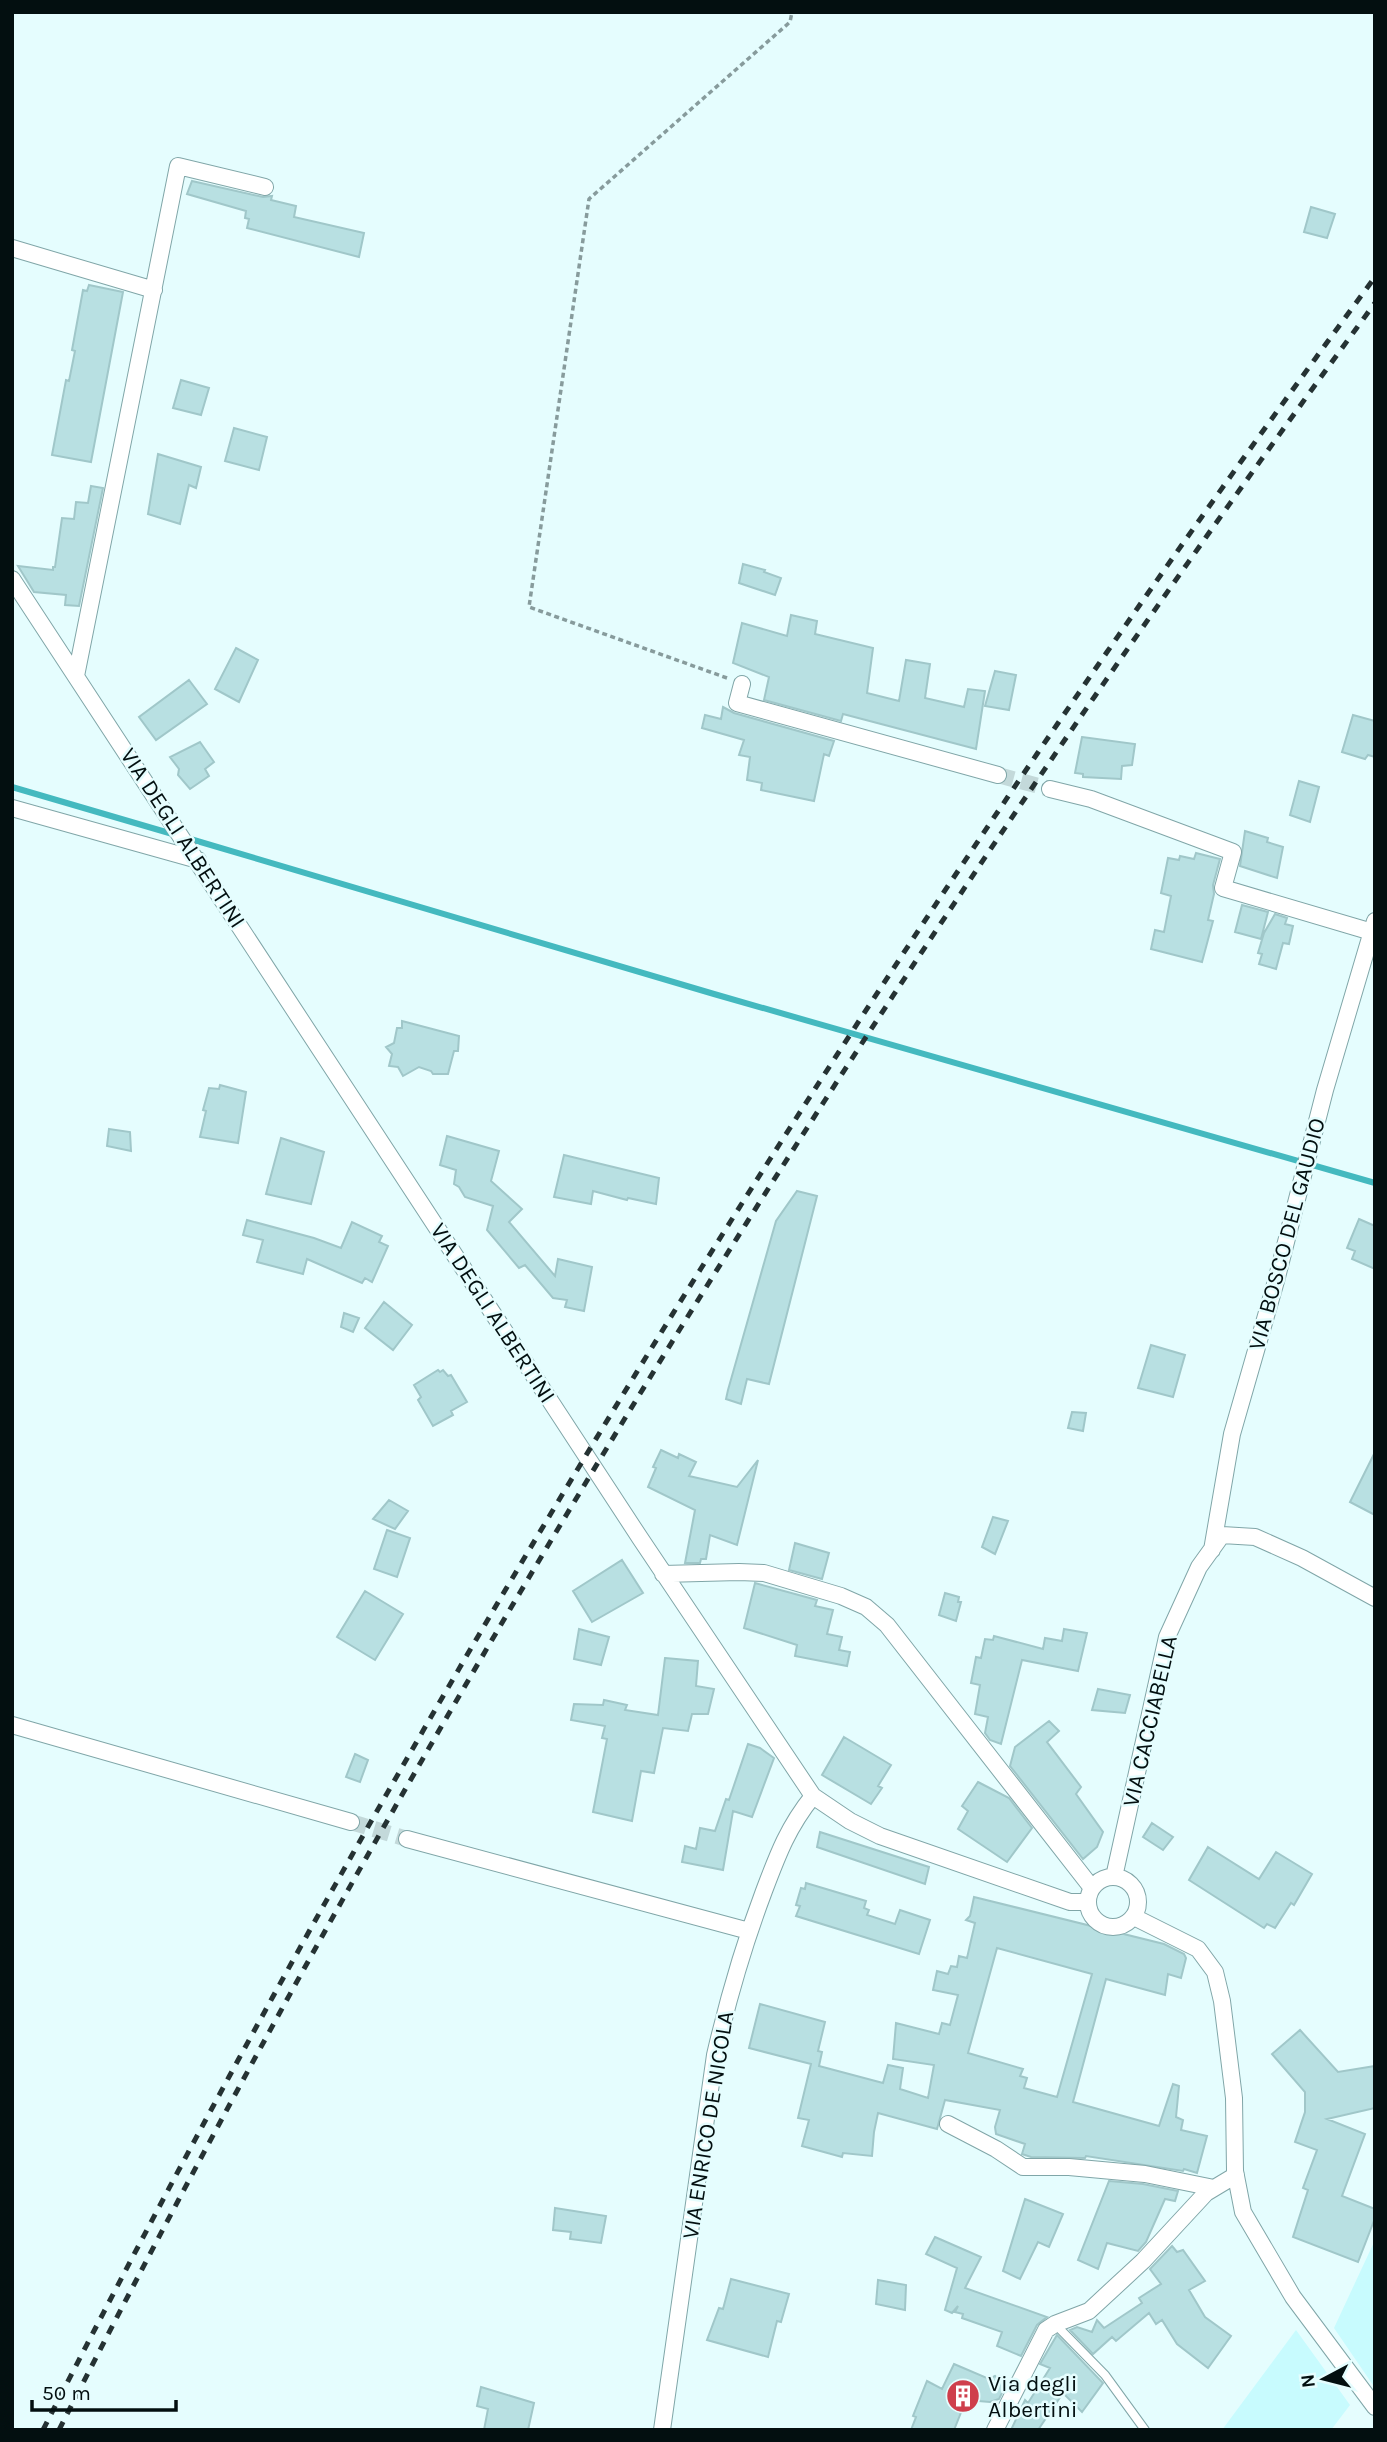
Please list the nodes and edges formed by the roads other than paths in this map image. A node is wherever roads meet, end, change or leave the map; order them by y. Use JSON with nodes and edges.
{"nodes":[{"id":1,"x":265,"y":187,"type":"dead end"},
{"id":2,"x":12,"y":248,"type":"edge"},
{"id":3,"x":154,"y":290,"type":"junction"},
{"id":4,"x":12,"y":579,"type":"edge"},
{"id":5,"x":76,"y":676,"type":"junction"},
{"id":6,"x":742,"y":684,"type":"road end"},
{"id":7,"x":998,"y":775,"type":"tunnel mouth"},
{"id":8,"x":1050,"y":789,"type":"tunnel mouth"},
{"id":9,"x":12,"y":808,"type":"edge"},
{"id":10,"x":194,"y":853,"type":"junction"},
{"id":11,"x":1373,"y":926,"type":"edge"},
{"id":12,"x":1212,"y":1550,"type":"junction"},
{"id":13,"x":663,"y":1574,"type":"junction"},
{"id":14,"x":1375,"y":1598,"type":"edge"},
{"id":15,"x":12,"y":1725,"type":"edge"},
{"id":16,"x":813,"y":1796,"type":"junction"},
{"id":17,"x":351,"y":1822,"type":"tunnel mouth"},
{"id":18,"x":407,"y":1839,"type":"tunnel mouth"},
{"id":19,"x":1114,"y":1877,"type":"junction"},
{"id":20,"x":1090,"y":1895,"type":"junction"},
{"id":21,"x":1134,"y":1917,"type":"junction"},
{"id":22,"x":749,"y":1931,"type":"junction"},
{"id":23,"x":948,"y":2124,"type":"dead end"},
{"id":24,"x":1236,"y":2175,"type":"junction"},
{"id":25,"x":1214,"y":2188,"type":"junction"},
{"id":26,"x":1055,"y":2324,"type":"junction"},
{"id":27,"x":1375,"y":2407,"type":"edge"},
{"id":28,"x":663,"y":2430,"type":"edge"},
{"id":29,"x":995,"y":2430,"type":"edge"},
{"id":30,"x":1145,"y":2430,"type":"edge"}],
"edges":[{"from":1,"to":3,"type":"street"},
{"from":2,"to":3,"type":"street"},
{"from":3,"to":5,"type":"street"},
{"from":4,"to":5,"type":"street","name":"VIA DEGLI ALBERTINI"},
{"from":5,"to":10,"type":"street","name":"VIA DEGLI ALBERTINI"},
{"from":6,"to":7,"type":"street"},
{"from":8,"to":11,"type":"street"},
{"from":9,"to":10,"type":"street"},
{"from":10,"to":13,"type":"street","name":"VIA DEGLI ALBERTINI"},
{"from":11,"to":12,"type":"street","name":"VIA BOSCO DEL GAUDIO"},
{"from":12,"to":14,"type":"street"},
{"from":12,"to":19,"type":"street","name":"VIA CACCIABELLA"},
{"from":13,"to":16,"type":"street","name":"VIA DEGLI ALBERTINI"},
{"from":13,"to":20,"type":"street"},
{"from":15,"to":17,"type":"street"},
{"from":16,"to":20,"type":"street","name":"VIA DEGLI ALBERTINI"},
{"from":16,"to":22,"type":"street","name":"VIA ENRICO DE NICOLA"},
{"from":18,"to":22,"type":"street"},
{"from":19,"to":20,"type":"street"},
{"from":19,"to":21,"type":"street"},
{"from":20,"to":21,"type":"street"},
{"from":21,"to":24,"type":"street"},
{"from":22,"to":28,"type":"street","name":"VIA ENRICO DE NICOLA"},
{"from":23,"to":25,"type":"street"},
{"from":24,"to":25,"type":"street"},
{"from":24,"to":27,"type":"street"},
{"from":25,"to":26,"type":"street"},
{"from":26,"to":29,"type":"street"},
{"from":26,"to":30,"type":"lane"}]}
